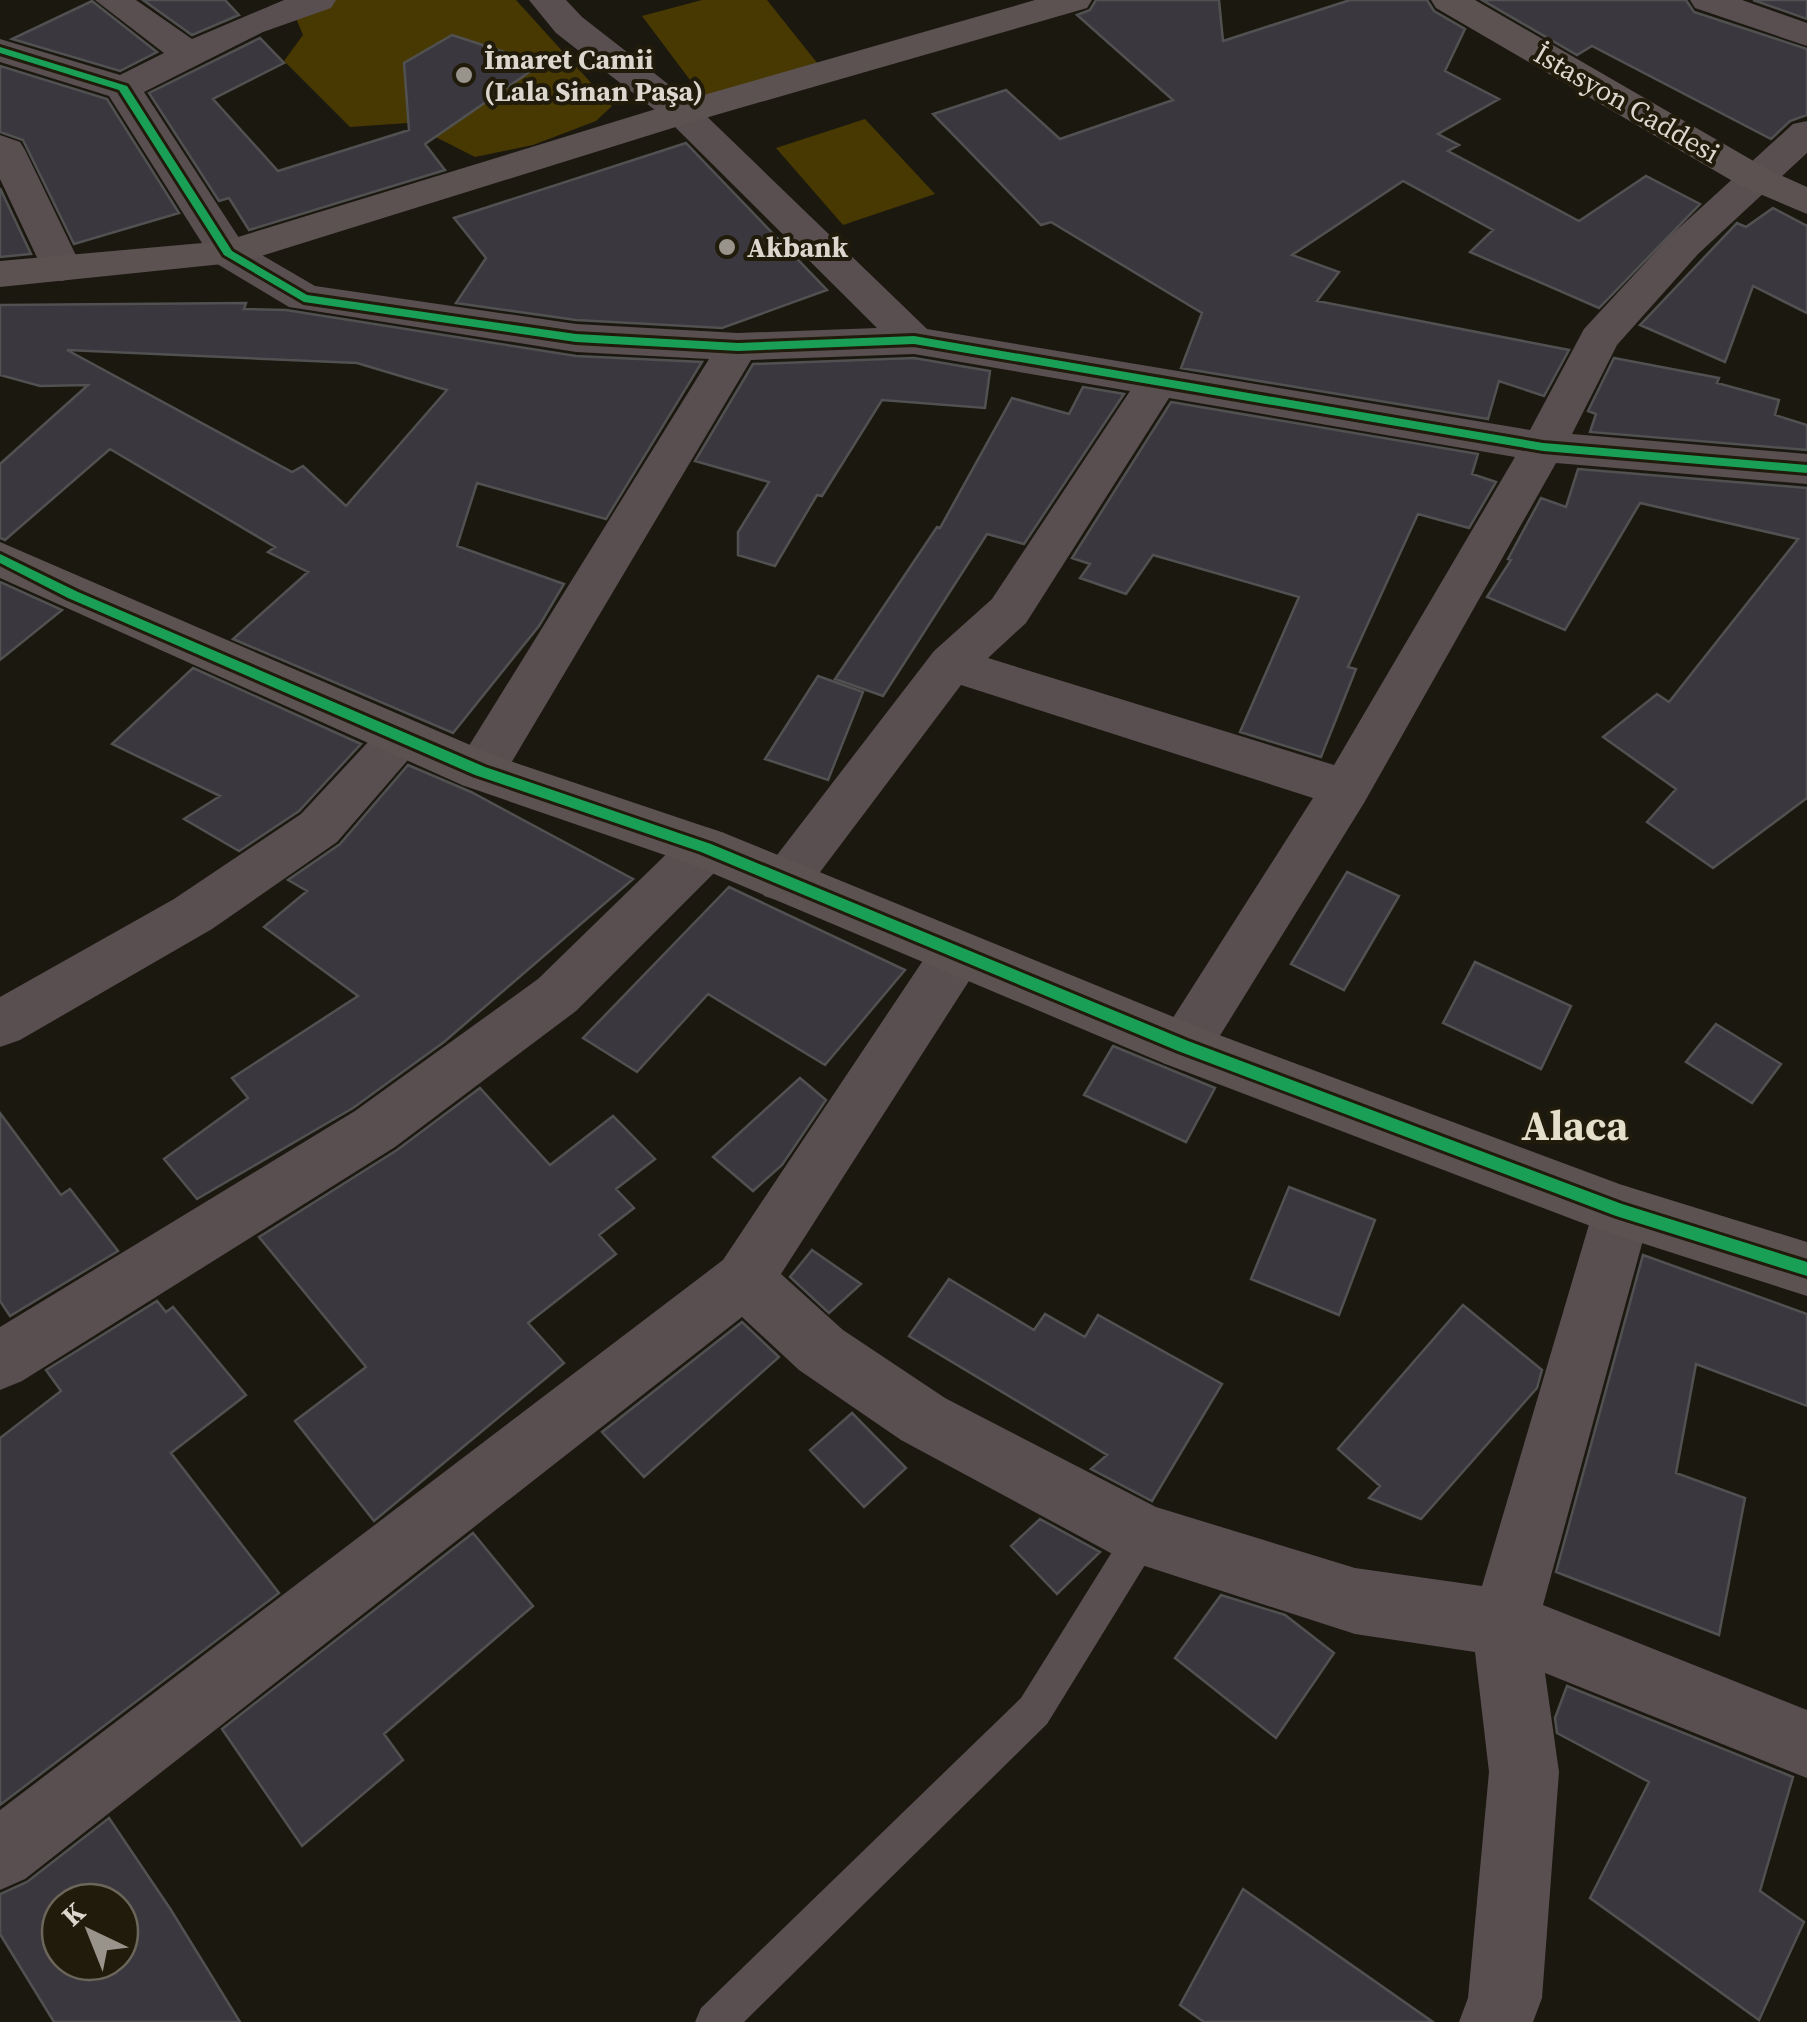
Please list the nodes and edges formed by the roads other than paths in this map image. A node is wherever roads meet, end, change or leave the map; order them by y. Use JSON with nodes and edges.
{"nodes":[{"id":1,"x":113,"y":0,"type":"edge"},
{"id":2,"x":318,"y":0,"type":"edge"},
{"id":3,"x":546,"y":0,"type":"edge"},
{"id":4,"x":1074,"y":0,"type":"edge"},
{"id":5,"x":1449,"y":0,"type":"edge"},
{"id":6,"x":1708,"y":0,"type":"edge"},
{"id":7,"x":250,"y":10,"type":"edge"},
{"id":8,"x":1807,"y":35,"type":"edge"},
{"id":9,"x":0,"y":50,"type":"edge"},
{"id":10,"x":188,"y":52,"type":"junction"},
{"id":11,"x":123,"y":88,"type":"junction"},
{"id":12,"x":682,"y":113,"type":"junction"},
{"id":13,"x":1807,"y":132,"type":"edge"},
{"id":14,"x":0,"y":147,"type":"edge"},
{"id":15,"x":1755,"y":178,"type":"junction"},
{"id":16,"x":1807,"y":202,"type":"edge"},
{"id":17,"x":228,"y":253,"type":"junction"},
{"id":18,"x":62,"y":268,"type":"junction"},
{"id":19,"x":0,"y":274,"type":"edge"},
{"id":20,"x":914,"y":340,"type":"junction"},
{"id":21,"x":738,"y":347,"type":"junction"},
{"id":22,"x":1157,"y":384,"type":"junction"},
{"id":23,"x":1543,"y":447,"type":"junction"},
{"id":24,"x":1807,"y":469,"type":"edge"},
{"id":25,"x":0,"y":558,"type":"edge"},
{"id":26,"x":951,"y":664,"type":"junction"},
{"id":27,"x":402,"y":739,"type":"junction"},
{"id":28,"x":480,"y":771,"type":"junction"},
{"id":29,"x":1346,"y":790,"type":"junction"},
{"id":30,"x":706,"y":848,"type":"junction"},
{"id":31,"x":783,"y":880,"type":"junction"},
{"id":32,"x":957,"y":954,"type":"junction"},
{"id":33,"x":0,"y":1024,"type":"edge"},
{"id":34,"x":1184,"y":1046,"type":"junction"},
{"id":35,"x":1622,"y":1211,"type":"junction"},
{"id":36,"x":1807,"y":1270,"type":"edge"},
{"id":37,"x":744,"y":1279,"type":"junction"},
{"id":38,"x":0,"y":1361,"type":"edge"},
{"id":39,"x":1142,"y":1535,"type":"junction"},
{"id":40,"x":1504,"y":1623,"type":"junction"},
{"id":41,"x":1807,"y":1744,"type":"edge"},
{"id":42,"x":0,"y":1854,"type":"edge"},
{"id":43,"x":1514,"y":2014,"type":"edge"},
{"id":44,"x":715,"y":2022,"type":"edge"}],
"edges":[{"from":1,"to":10,"type":"street"},
{"from":2,"to":7,"type":"street"},
{"from":3,"to":12,"type":"street"},
{"from":4,"to":12,"type":"street"},
{"from":5,"to":15,"type":"street","name":"İstasyon Caddesi"},
{"from":6,"to":8,"type":"street"},
{"from":7,"to":10,"type":"street"},
{"from":9,"to":11,"type":"street"},
{"from":10,"to":11,"type":"street"},
{"from":11,"to":17,"type":"street"},
{"from":12,"to":17,"type":"street"},
{"from":12,"to":20,"type":"street"},
{"from":13,"to":15,"type":"street"},
{"from":14,"to":18,"type":"street"},
{"from":15,"to":16,"type":"street","name":"İstasyon Caddesi"},
{"from":15,"to":23,"type":"street"},
{"from":17,"to":18,"type":"street"},
{"from":17,"to":21,"type":"street"},
{"from":18,"to":19,"type":"street"},
{"from":20,"to":21,"type":"street"},
{"from":20,"to":22,"type":"street"},
{"from":21,"to":28,"type":"street"},
{"from":22,"to":23,"type":"street"},
{"from":22,"to":26,"type":"street"},
{"from":23,"to":24,"type":"street"},
{"from":23,"to":29,"type":"street"},
{"from":25,"to":27,"type":"street"},
{"from":26,"to":29,"type":"street"},
{"from":26,"to":31,"type":"street"},
{"from":27,"to":28,"type":"street"},
{"from":27,"to":33,"type":"street"},
{"from":28,"to":30,"type":"street"},
{"from":29,"to":34,"type":"street"},
{"from":30,"to":31,"type":"street"},
{"from":30,"to":38,"type":"street"},
{"from":31,"to":32,"type":"street"},
{"from":32,"to":34,"type":"street"},
{"from":32,"to":37,"type":"street"},
{"from":34,"to":35,"type":"street"},
{"from":35,"to":36,"type":"street"},
{"from":35,"to":40,"type":"street"},
{"from":37,"to":39,"type":"street"},
{"from":37,"to":42,"type":"street"},
{"from":39,"to":40,"type":"street"},
{"from":39,"to":44,"type":"lane"},
{"from":40,"to":41,"type":"street"},
{"from":40,"to":43,"type":"street"}]}
